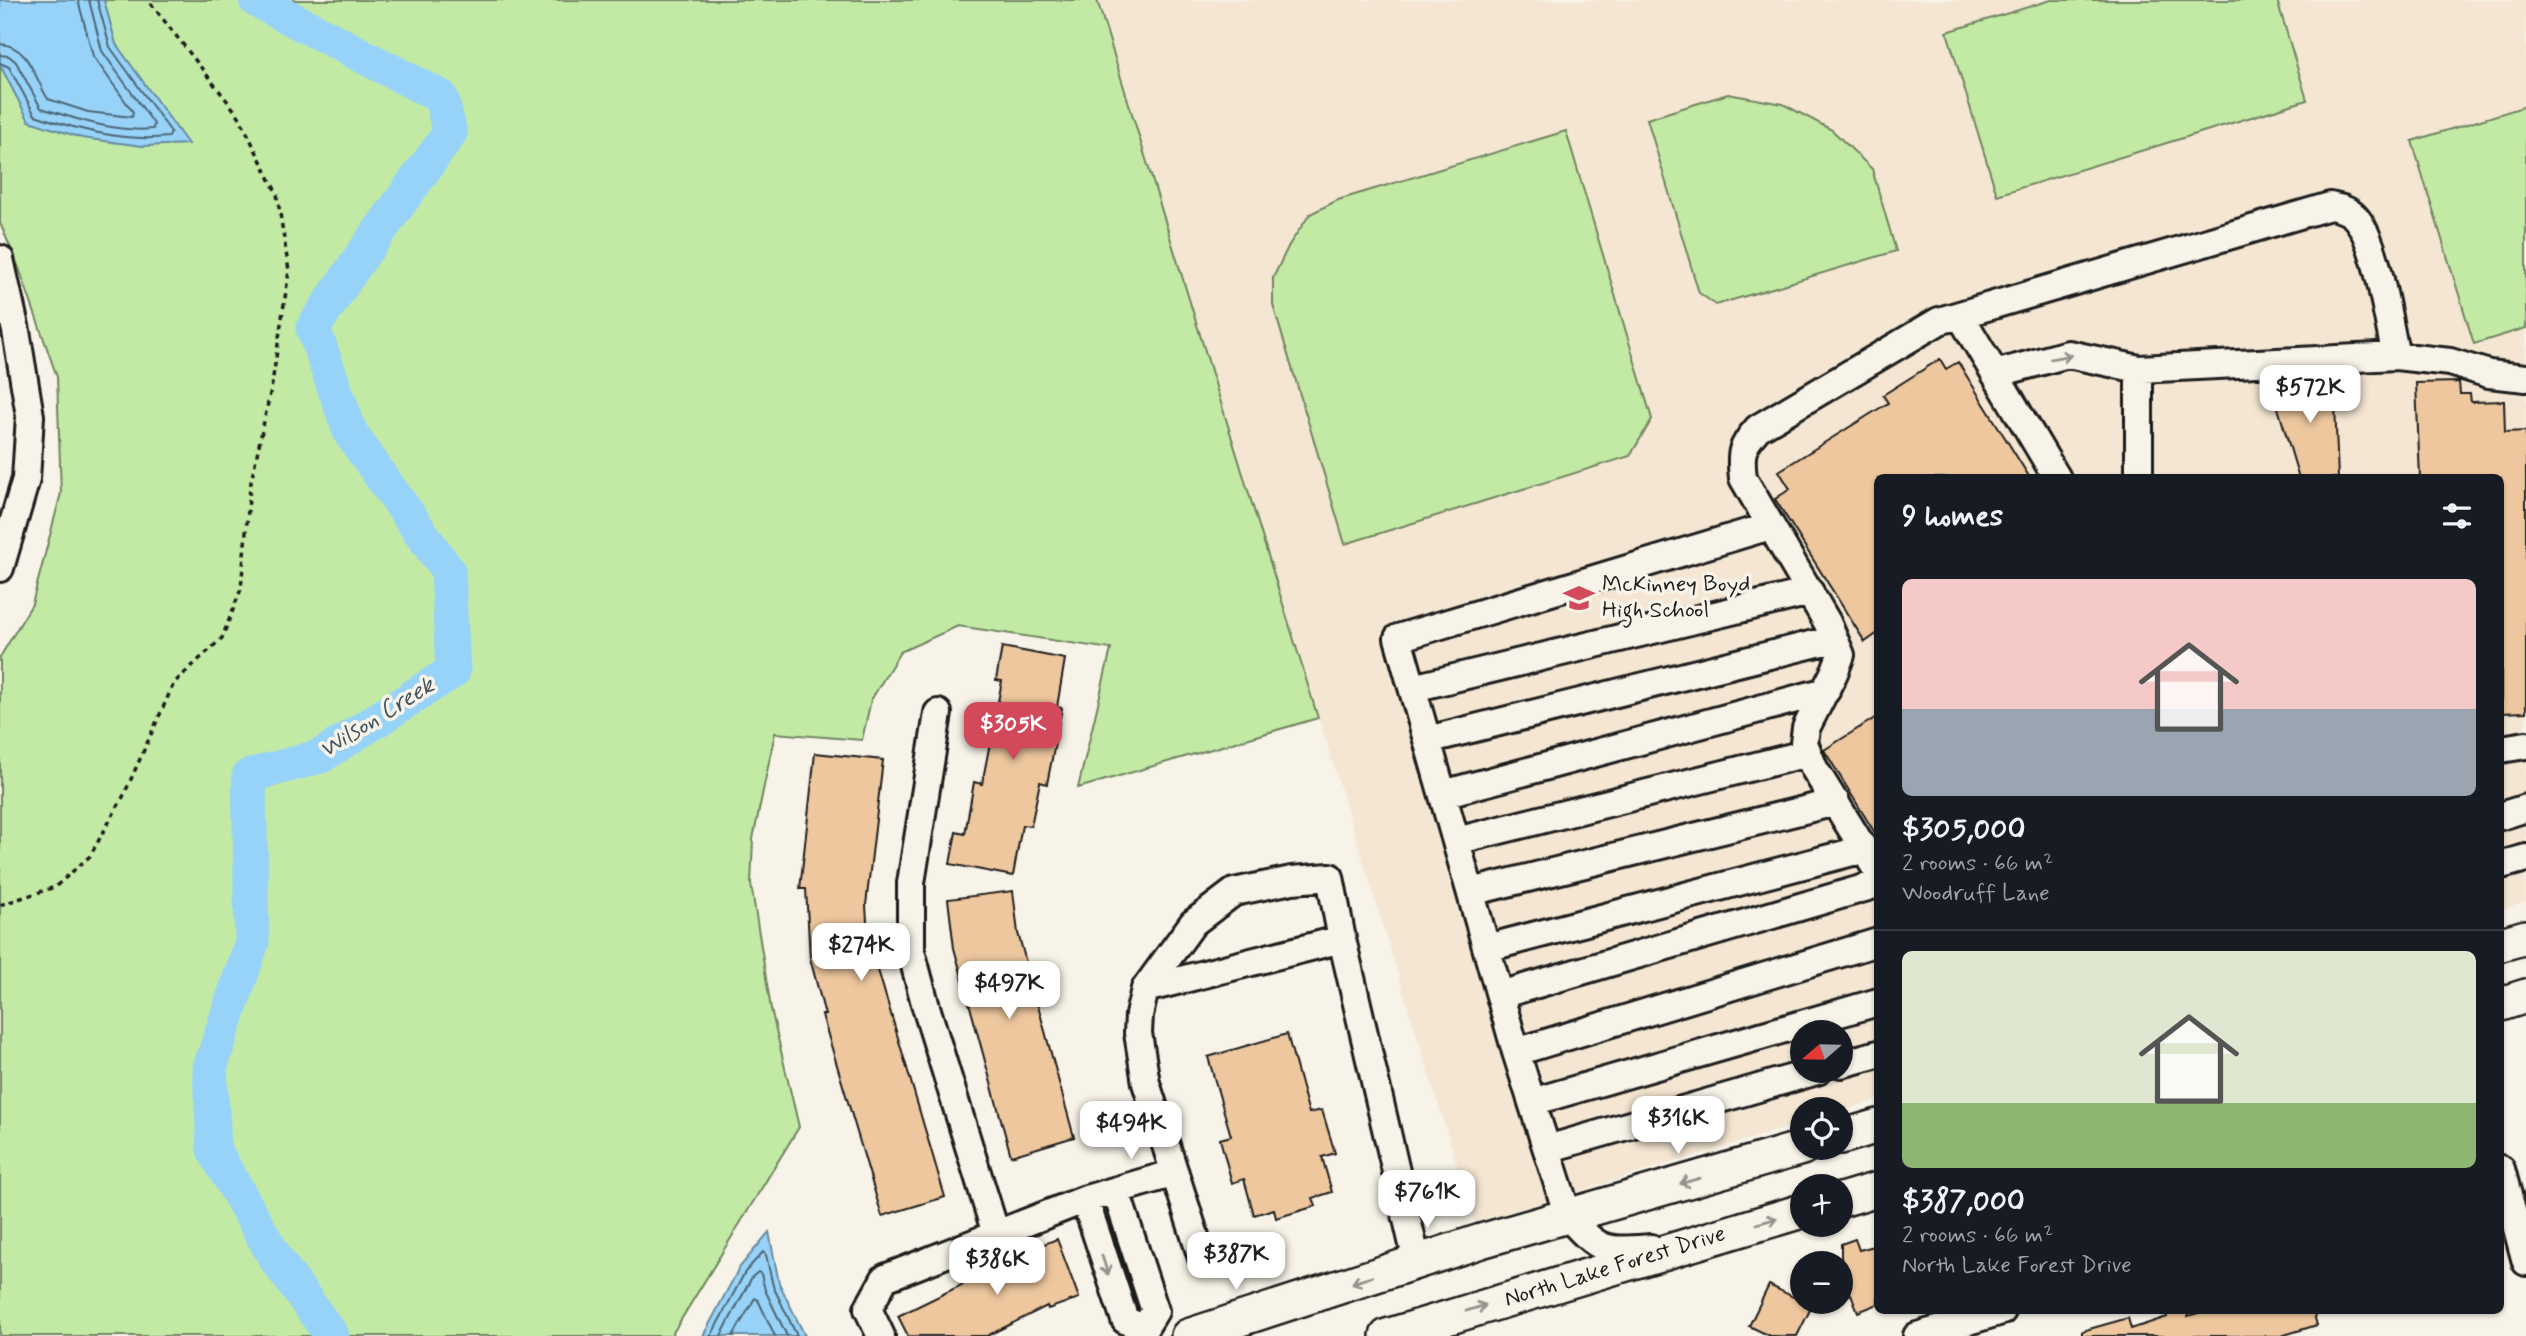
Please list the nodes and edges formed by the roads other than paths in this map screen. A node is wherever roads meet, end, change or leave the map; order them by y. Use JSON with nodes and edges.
{"nodes":[{"id":1,"x":0,"y":259,"type":"edge"},
{"id":2,"x":1960,"y":315,"type":"junction"},
{"id":3,"x":8,"y":333,"type":"edge"},
{"id":4,"x":2396,"y":356,"type":"junction"},
{"id":5,"x":2139,"y":369,"type":"junction"},
{"id":6,"x":1995,"y":374,"type":"junction"},
{"id":7,"x":2526,"y":378,"type":"edge"},
{"id":8,"x":2055,"y":474,"type":"edge"},
{"id":9,"x":2139,"y":474,"type":"edge"},
{"id":10,"x":1770,"y":526,"type":"junction"},
{"id":11,"x":0,"y":568,"type":"edge"},
{"id":12,"x":1810,"y":593,"type":"junction"},
{"id":13,"x":1834,"y":639,"type":"junction"},
{"id":14,"x":1413,"y":688,"type":"junction"},
{"id":15,"x":1825,"y":691,"type":"junction"},
{"id":16,"x":938,"y":713,"type":"dead end"},
{"id":17,"x":1427,"y":740,"type":"junction"},
{"id":18,"x":2526,"y":745,"type":"edge"},
{"id":19,"x":2504,"y":749,"type":"edge"},
{"id":20,"x":1808,"y":753,"type":"junction"},
{"id":21,"x":1443,"y":794,"type":"junction"},
{"id":22,"x":1836,"y":802,"type":"junction"},
{"id":23,"x":2526,"y":808,"type":"edge"},
{"id":24,"x":2504,"y":815,"type":"edge"},
{"id":25,"x":1456,"y":841,"type":"junction"},
{"id":26,"x":1864,"y":849,"type":"junction"},
{"id":27,"x":2526,"y":858,"type":"edge"},
{"id":28,"x":2504,"y":864,"type":"edge"},
{"id":29,"x":1874,"y":865,"type":"edge"},
{"id":30,"x":1874,"y":885,"type":"edge"},
{"id":31,"x":1471,"y":892,"type":"junction"},
{"id":32,"x":2526,"y":937,"type":"edge"},
{"id":33,"x":1342,"y":939,"type":"junction"},
{"id":34,"x":1874,"y":943,"type":"edge"},
{"id":35,"x":2504,"y":943,"type":"edge"},
{"id":36,"x":1487,"y":948,"type":"junction"},
{"id":37,"x":1145,"y":989,"type":"junction"},
{"id":38,"x":1500,"y":995,"type":"junction"},
{"id":39,"x":2526,"y":996,"type":"edge"},
{"id":40,"x":1874,"y":1003,"type":"edge"},
{"id":41,"x":2504,"y":1003,"type":"edge"},
{"id":42,"x":1516,"y":1052,"type":"junction"},
{"id":43,"x":1874,"y":1055,"type":"edge"},
{"id":44,"x":1853,"y":1061,"type":"edge"},
{"id":45,"x":1790,"y":1079,"type":"edge"},
{"id":46,"x":1532,"y":1102,"type":"junction"},
{"id":47,"x":1874,"y":1127,"type":"edge"},
{"id":48,"x":1853,"y":1133,"type":"edge"},
{"id":49,"x":1547,"y":1149,"type":"junction"},
{"id":50,"x":1790,"y":1151,"type":"edge"},
{"id":51,"x":1175,"y":1173,"type":"junction"},
{"id":52,"x":2504,"y":1180,"type":"edge"},
{"id":53,"x":1874,"y":1190,"type":"edge"},
{"id":54,"x":1116,"y":1191,"type":"junction"},
{"id":55,"x":1853,"y":1196,"type":"edge"},
{"id":56,"x":1085,"y":1199,"type":"junction"},
{"id":57,"x":1790,"y":1215,"type":"edge"},
{"id":58,"x":1568,"y":1216,"type":"junction"},
{"id":59,"x":996,"y":1234,"type":"junction"},
{"id":60,"x":1685,"y":1246,"type":"junction"},
{"id":61,"x":1202,"y":1258,"type":"dead end"},
{"id":62,"x":1417,"y":1262,"type":"junction"},
{"id":63,"x":2526,"y":1262,"type":"edge"},
{"id":64,"x":1992,"y":1314,"type":"edge"},
{"id":65,"x":1146,"y":1332,"type":"edge"},
{"id":66,"x":881,"y":1336,"type":"edge"},
{"id":67,"x":1188,"y":1336,"type":"edge"},
{"id":68,"x":1387,"y":1336,"type":"edge"},
{"id":69,"x":1917,"y":1336,"type":"edge"}],
"edges":[{"from":1,"to":3,"type":"street"},
{"from":2,"to":4,"type":"street"},
{"from":2,"to":6,"type":"street"},
{"from":2,"to":10,"type":"street"},
{"from":3,"to":11,"type":"street"},
{"from":4,"to":5,"type":"street"},
{"from":4,"to":7,"type":"street"},
{"from":6,"to":5,"type":"street","one_way":true},
{"from":5,"to":9,"type":"street"},
{"from":6,"to":8,"type":"street"},
{"from":10,"to":12,"type":"street"},
{"from":10,"to":14,"type":"street"},
{"from":12,"to":13,"type":"street"},
{"from":12,"to":14,"type":"street"},
{"from":13,"to":15,"type":"street"},
{"from":13,"to":17,"type":"street"},
{"from":14,"to":17,"type":"street"},
{"from":15,"to":20,"type":"street"},
{"from":15,"to":21,"type":"street"},
{"from":16,"to":59,"type":"street"},
{"from":17,"to":21,"type":"street"},
{"from":18,"to":19,"type":"street"},
{"from":20,"to":22,"type":"street"},
{"from":20,"to":25,"type":"street"},
{"from":21,"to":25,"type":"street"},
{"from":22,"to":26,"type":"street"},
{"from":22,"to":31,"type":"street"},
{"from":23,"to":24,"type":"street"},
{"from":25,"to":31,"type":"street"},
{"from":26,"to":29,"type":"street"},
{"from":26,"to":36,"type":"street"},
{"from":27,"to":28,"type":"street"},
{"from":30,"to":38,"type":"street"},
{"from":31,"to":36,"type":"street"},
{"from":32,"to":35,"type":"main road"},
{"from":33,"to":37,"type":"street"},
{"from":33,"to":37,"type":"street"},
{"from":33,"to":62,"type":"street"},
{"from":34,"to":42,"type":"street"},
{"from":36,"to":38,"type":"street"},
{"from":37,"to":51,"type":"street"},
{"from":38,"to":42,"type":"street"},
{"from":39,"to":41,"type":"main road"},
{"from":40,"to":46,"type":"street"},
{"from":42,"to":46,"type":"street"},
{"from":43,"to":44,"type":"street"},
{"from":45,"to":49,"type":"street"},
{"from":46,"to":49,"type":"street"},
{"from":47,"to":48,"type":"main road"},
{"from":49,"to":58,"type":"street"},
{"from":50,"to":58,"type":"main road","one_way":true},
{"from":51,"to":54,"type":"street"},
{"from":51,"to":61,"type":"street"},
{"from":52,"to":63,"type":"street"},
{"from":53,"to":55,"type":"main road"},
{"from":54,"to":56,"type":"street"},
{"from":54,"to":65,"type":"street"},
{"from":56,"to":59,"type":"street"},
{"from":56,"to":65,"type":"street","one_way":true},
{"from":60,"to":57,"type":"main road","name":"North Lake Forest Drive","one_way":true},
{"from":58,"to":60,"type":"street"},
{"from":58,"to":62,"type":"main road"},
{"from":59,"to":66,"type":"street"},
{"from":68,"to":60,"type":"main road","name":"North Lake Forest Drive","one_way":true},
{"from":62,"to":67,"type":"main road","one_way":true},
{"from":64,"to":69,"type":"street"}]}
